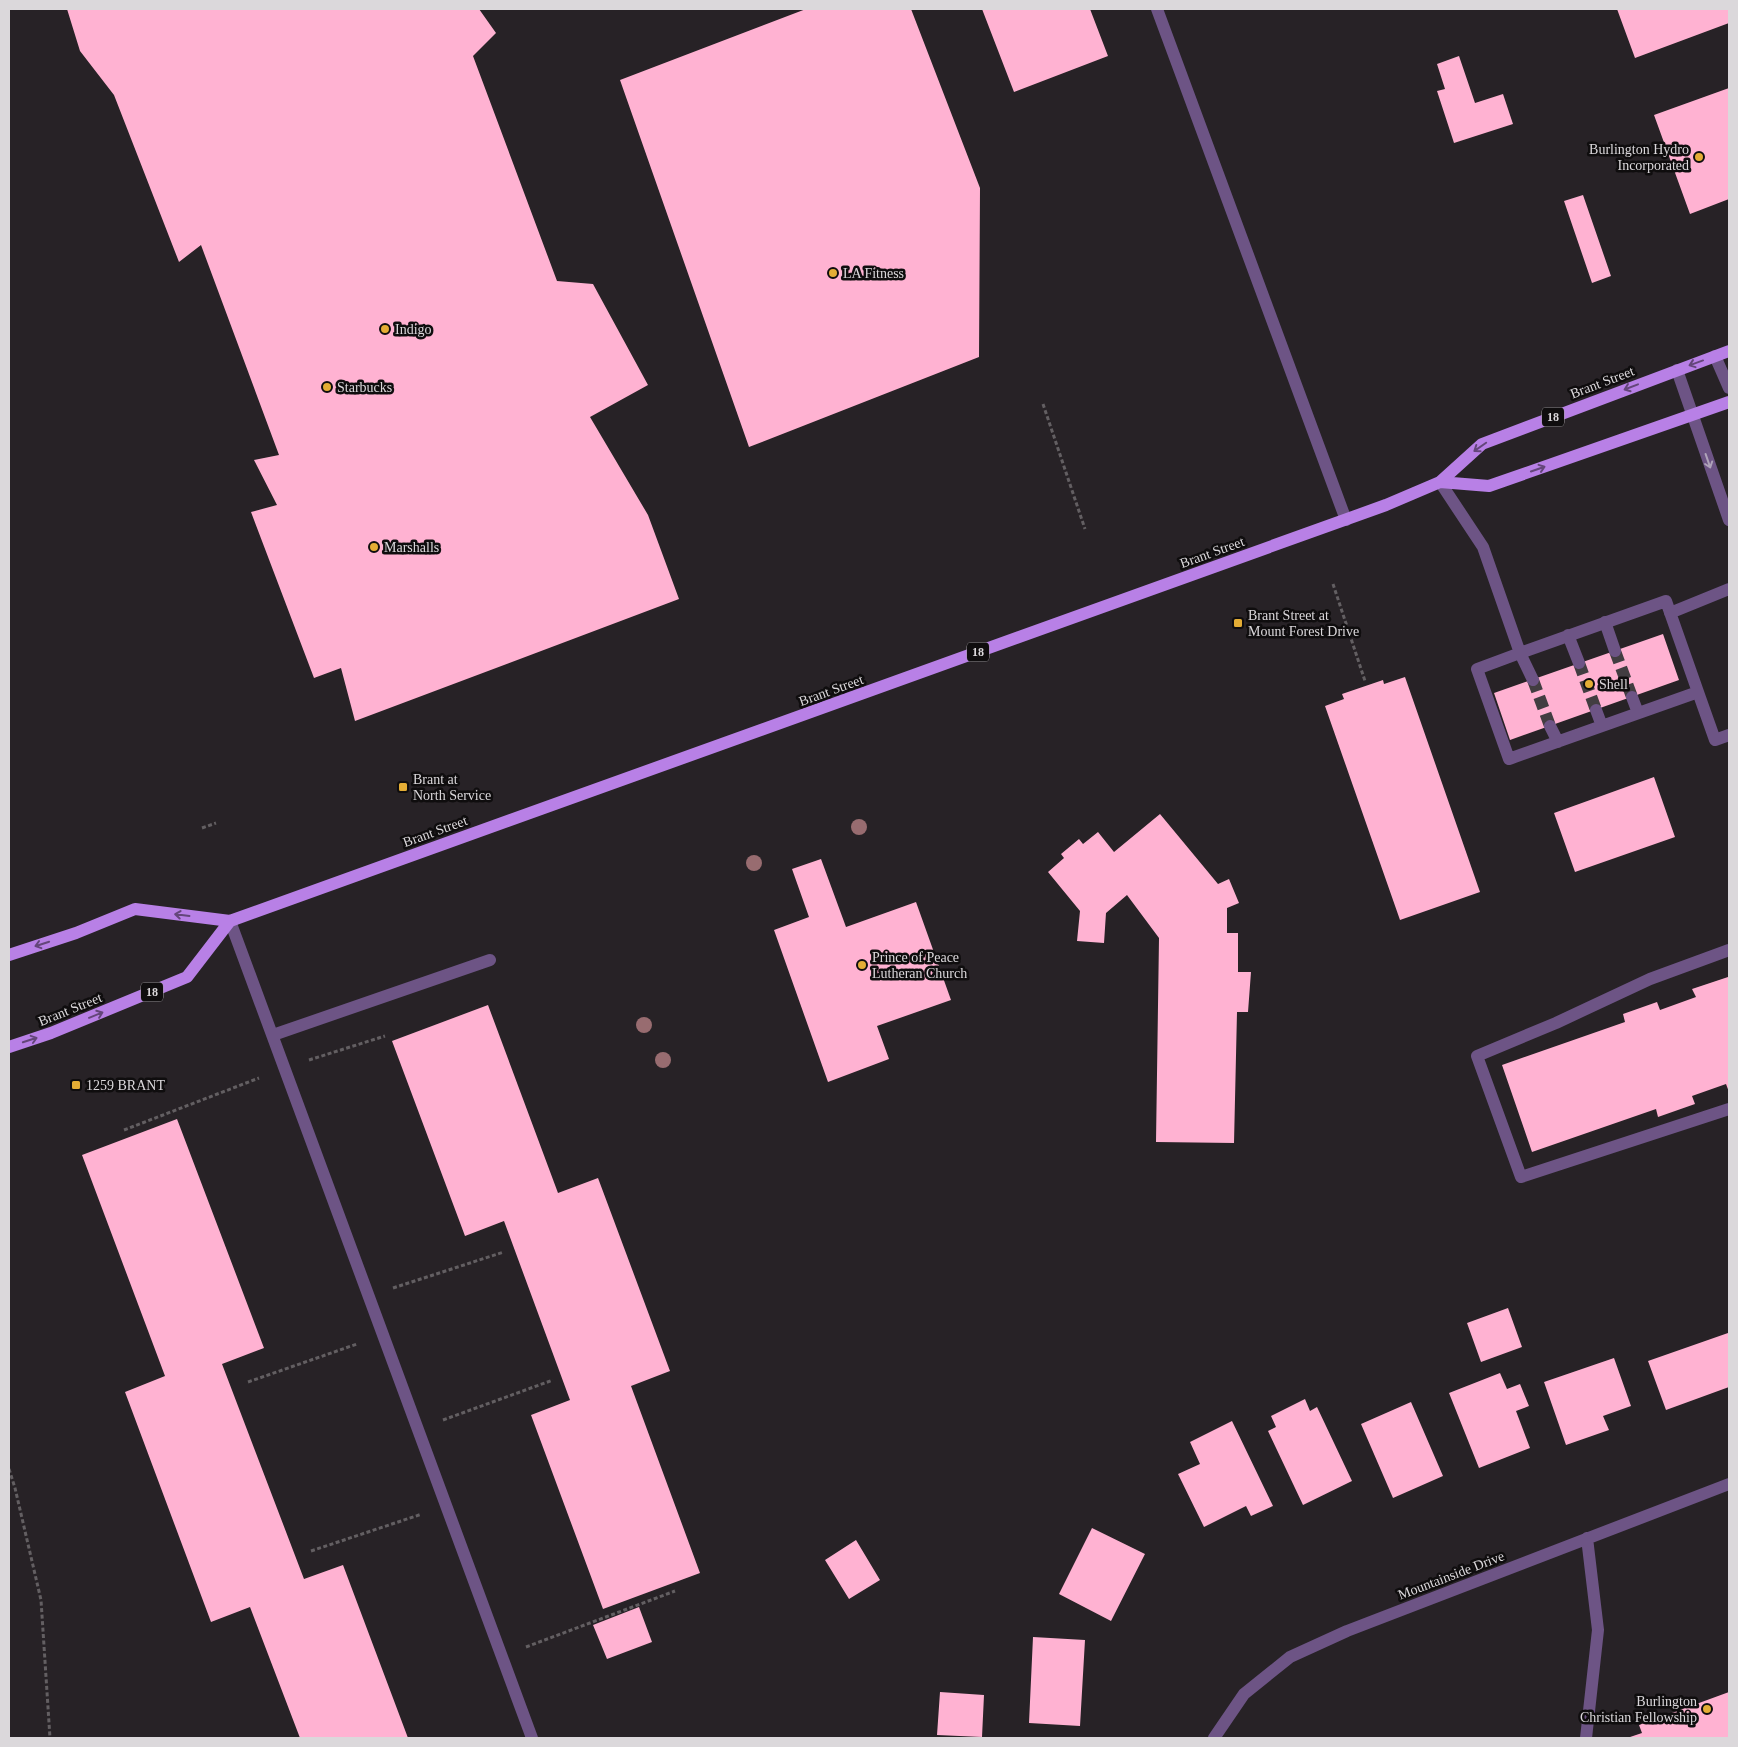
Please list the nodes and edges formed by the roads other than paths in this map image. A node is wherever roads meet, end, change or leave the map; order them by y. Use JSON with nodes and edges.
{"nodes":[{"id":1,"x":1158,"y":9,"type":"edge"},
{"id":2,"x":1729,"y":351,"type":"edge"},
{"id":3,"x":1715,"y":356,"type":"junction"},
{"id":4,"x":1676,"y":370,"type":"junction"},
{"id":5,"x":1729,"y":388,"type":"edge"},
{"id":6,"x":1729,"y":402,"type":"edge"},
{"id":7,"x":1692,"y":416,"type":"junction"},
{"id":8,"x":1440,"y":482,"type":"junction"},
{"id":9,"x":1346,"y":520,"type":"junction"},
{"id":10,"x":1729,"y":520,"type":"edge"},
{"id":11,"x":1729,"y":589,"type":"edge"},
{"id":12,"x":1670,"y":612,"type":"junction"},
{"id":13,"x":1605,"y":622,"type":"junction"},
{"id":14,"x":1568,"y":635,"type":"junction"},
{"id":15,"x":1615,"y":651,"type":"tunnel mouth"},
{"id":16,"x":1520,"y":653,"type":"junction"},
{"id":17,"x":1579,"y":663,"type":"tunnel mouth"},
{"id":18,"x":1533,"y":680,"type":"tunnel mouth"},
{"id":19,"x":1698,"y":692,"type":"junction"},
{"id":20,"x":1632,"y":697,"type":"tunnel mouth"},
{"id":21,"x":1596,"y":710,"type":"tunnel mouth"},
{"id":22,"x":1638,"y":713,"type":"junction"},
{"id":23,"x":1550,"y":726,"type":"tunnel mouth"},
{"id":24,"x":1602,"y":726,"type":"junction"},
{"id":25,"x":1729,"y":735,"type":"edge"},
{"id":26,"x":1558,"y":742,"type":"junction"},
{"id":27,"x":230,"y":921,"type":"junction"},
{"id":28,"x":1729,"y":950,"type":"edge"},
{"id":29,"x":9,"y":955,"type":"edge"},
{"id":30,"x":490,"y":960,"type":"dead end"},
{"id":31,"x":273,"y":1035,"type":"junction"},
{"id":32,"x":9,"y":1047,"type":"edge"},
{"id":33,"x":1729,"y":1109,"type":"edge"},
{"id":34,"x":1729,"y":1484,"type":"edge"},
{"id":35,"x":1587,"y":1538,"type":"junction"},
{"id":36,"x":532,"y":1738,"type":"edge"},
{"id":37,"x":1214,"y":1738,"type":"edge"},
{"id":38,"x":1586,"y":1738,"type":"edge"}],
"edges":[{"from":1,"to":9,"type":"street"},
{"from":2,"to":3,"type":"main road","name":"Brant Street","number":"18"},
{"from":3,"to":4,"type":"main road","name":"Brant Street","number":"18","one_way":true},
{"from":3,"to":5,"type":"street"},
{"from":4,"to":7,"type":"street"},
{"from":4,"to":8,"type":"main road","name":"Brant Street","number":"18","one_way":true},
{"from":6,"to":7,"type":"main road","name":"Brant Street","number":"18"},
{"from":8,"to":7,"type":"main road","name":"Brant Street","number":"18","one_way":true},
{"from":7,"to":10,"type":"street","one_way":true},
{"from":8,"to":9,"type":"main road","name":"Brant Street","number":"18"},
{"from":8,"to":16,"type":"street"},
{"from":9,"to":27,"type":"main road","name":"Brant Street","number":"18"},
{"from":11,"to":12,"type":"street"},
{"from":12,"to":13,"type":"street"},
{"from":12,"to":19,"type":"street"},
{"from":13,"to":14,"type":"street"},
{"from":13,"to":15,"type":"street"},
{"from":14,"to":16,"type":"street"},
{"from":14,"to":17,"type":"street"},
{"from":16,"to":18,"type":"street"},
{"from":16,"to":26,"type":"street"},
{"from":19,"to":22,"type":"street"},
{"from":19,"to":25,"type":"street"},
{"from":20,"to":22,"type":"street"},
{"from":21,"to":24,"type":"street"},
{"from":22,"to":24,"type":"street"},
{"from":23,"to":26,"type":"street"},
{"from":24,"to":26,"type":"street"},
{"from":27,"to":29,"type":"main road","name":"Brant Street","number":"18","one_way":true},
{"from":27,"to":31,"type":"street"},
{"from":32,"to":27,"type":"main road","name":"Brant Street","number":"18","one_way":true},
{"from":28,"to":33,"type":"street"},
{"from":30,"to":31,"type":"street"},
{"from":31,"to":36,"type":"street"},
{"from":34,"to":35,"type":"street","name":"Mountainside Drive"},
{"from":35,"to":37,"type":"street","name":"Mountainside Drive"},
{"from":35,"to":38,"type":"street"}]}
